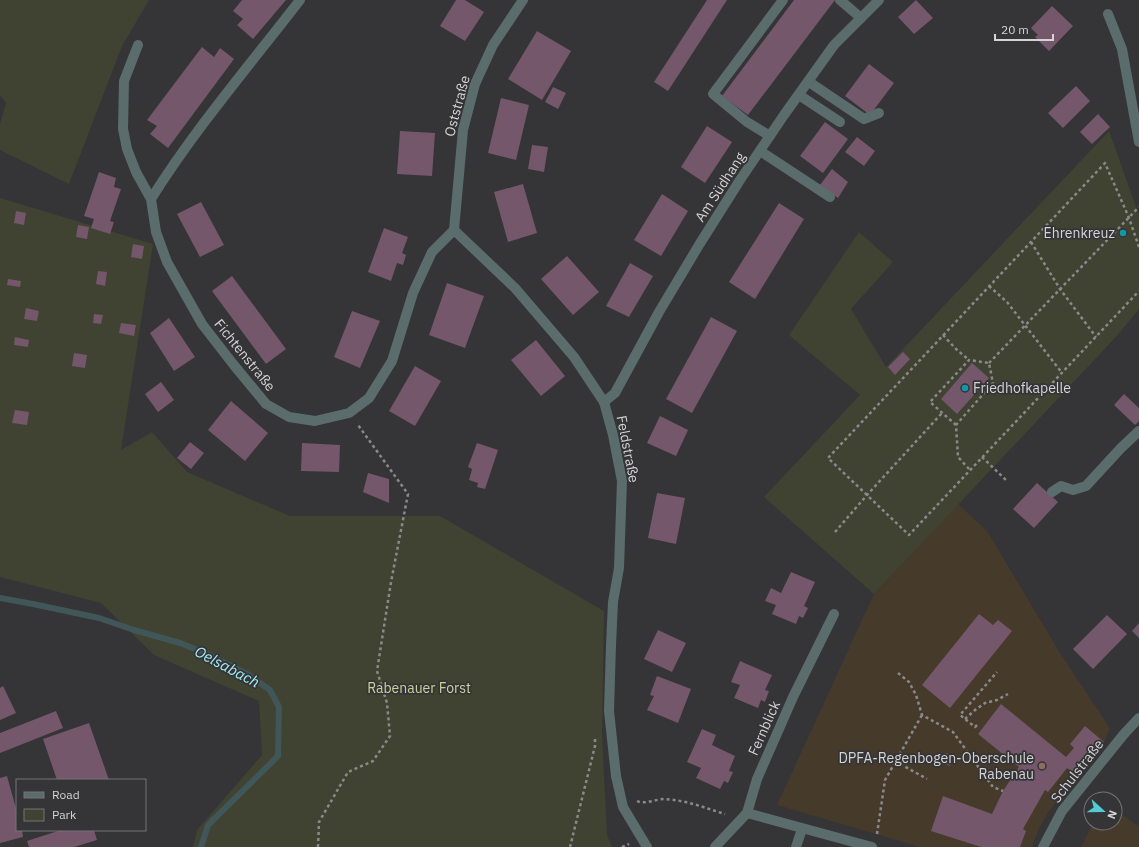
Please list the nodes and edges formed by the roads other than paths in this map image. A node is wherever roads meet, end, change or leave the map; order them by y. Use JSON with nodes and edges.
{"nodes":[{"id":1,"x":300,"y":0,"type":"edge"},
{"id":2,"x":523,"y":0,"type":"edge"},
{"id":3,"x":783,"y":0,"type":"edge"},
{"id":4,"x":840,"y":0,"type":"edge"},
{"id":5,"x":879,"y":0,"type":"edge"},
{"id":6,"x":1108,"y":14,"type":"dead end"},
{"id":7,"x":861,"y":18,"type":"junction"},
{"id":8,"x":138,"y":45,"type":"dead end"},
{"id":9,"x":809,"y":82,"type":"junction"},
{"id":10,"x":799,"y":95,"type":"junction"},
{"id":11,"x":879,"y":113,"type":"dead end"},
{"id":12,"x":840,"y":122,"type":"dead end"},
{"id":13,"x":770,"y":136,"type":"junction"},
{"id":14,"x":1139,"y":142,"type":"edge"},
{"id":15,"x":760,"y":152,"type":"junction"},
{"id":16,"x":830,"y":197,"type":"dead end"},
{"id":17,"x":151,"y":199,"type":"junction"},
{"id":18,"x":454,"y":230,"type":"junction"},
{"id":19,"x":604,"y":402,"type":"junction"},
{"id":20,"x":1139,"y":431,"type":"edge"},
{"id":21,"x":1052,"y":492,"type":"dead end"},
{"id":22,"x":834,"y":614,"type":"dead end"},
{"id":23,"x":1139,"y":718,"type":"edge"},
{"id":24,"x":748,"y":813,"type":"junction"},
{"id":25,"x":802,"y":829,"type":"junction"},
{"id":26,"x":874,"y":843,"type":"edge"},
{"id":27,"x":647,"y":847,"type":"edge"},
{"id":28,"x":715,"y":847,"type":"edge"},
{"id":29,"x":796,"y":847,"type":"edge"},
{"id":30,"x":1044,"y":847,"type":"edge"}],
"edges":[{"from":1,"to":17,"type":"street"},
{"from":2,"to":18,"type":"street","name":"Oststraße"},
{"from":3,"to":13,"type":"street"},
{"from":4,"to":7,"type":"street"},
{"from":5,"to":7,"type":"street","name":"Am Südhang"},
{"from":6,"to":14,"type":"street"},
{"from":7,"to":9,"type":"street","name":"Am Südhang"},
{"from":8,"to":17,"type":"street","name":"Fichtenstraße"},
{"from":9,"to":10,"type":"street","name":"Am Südhang"},
{"from":9,"to":11,"type":"street"},
{"from":10,"to":12,"type":"street"},
{"from":10,"to":13,"type":"street","name":"Am Südhang"},
{"from":13,"to":15,"type":"street","name":"Am Südhang"},
{"from":15,"to":16,"type":"street"},
{"from":15,"to":19,"type":"street","name":"Am Südhang"},
{"from":17,"to":18,"type":"street","name":"Fichtenstraße"},
{"from":18,"to":19,"type":"street","name":"Feldstraße"},
{"from":19,"to":27,"type":"street","name":"Feldstraße"},
{"from":20,"to":21,"type":"street"},
{"from":22,"to":24,"type":"street","name":"Fernblick"},
{"from":23,"to":30,"type":"street","name":"Schulstraße"},
{"from":24,"to":25,"type":"street"},
{"from":24,"to":28,"type":"street","name":"Fernblick"},
{"from":25,"to":26,"type":"street"},
{"from":25,"to":29,"type":"street"}]}
